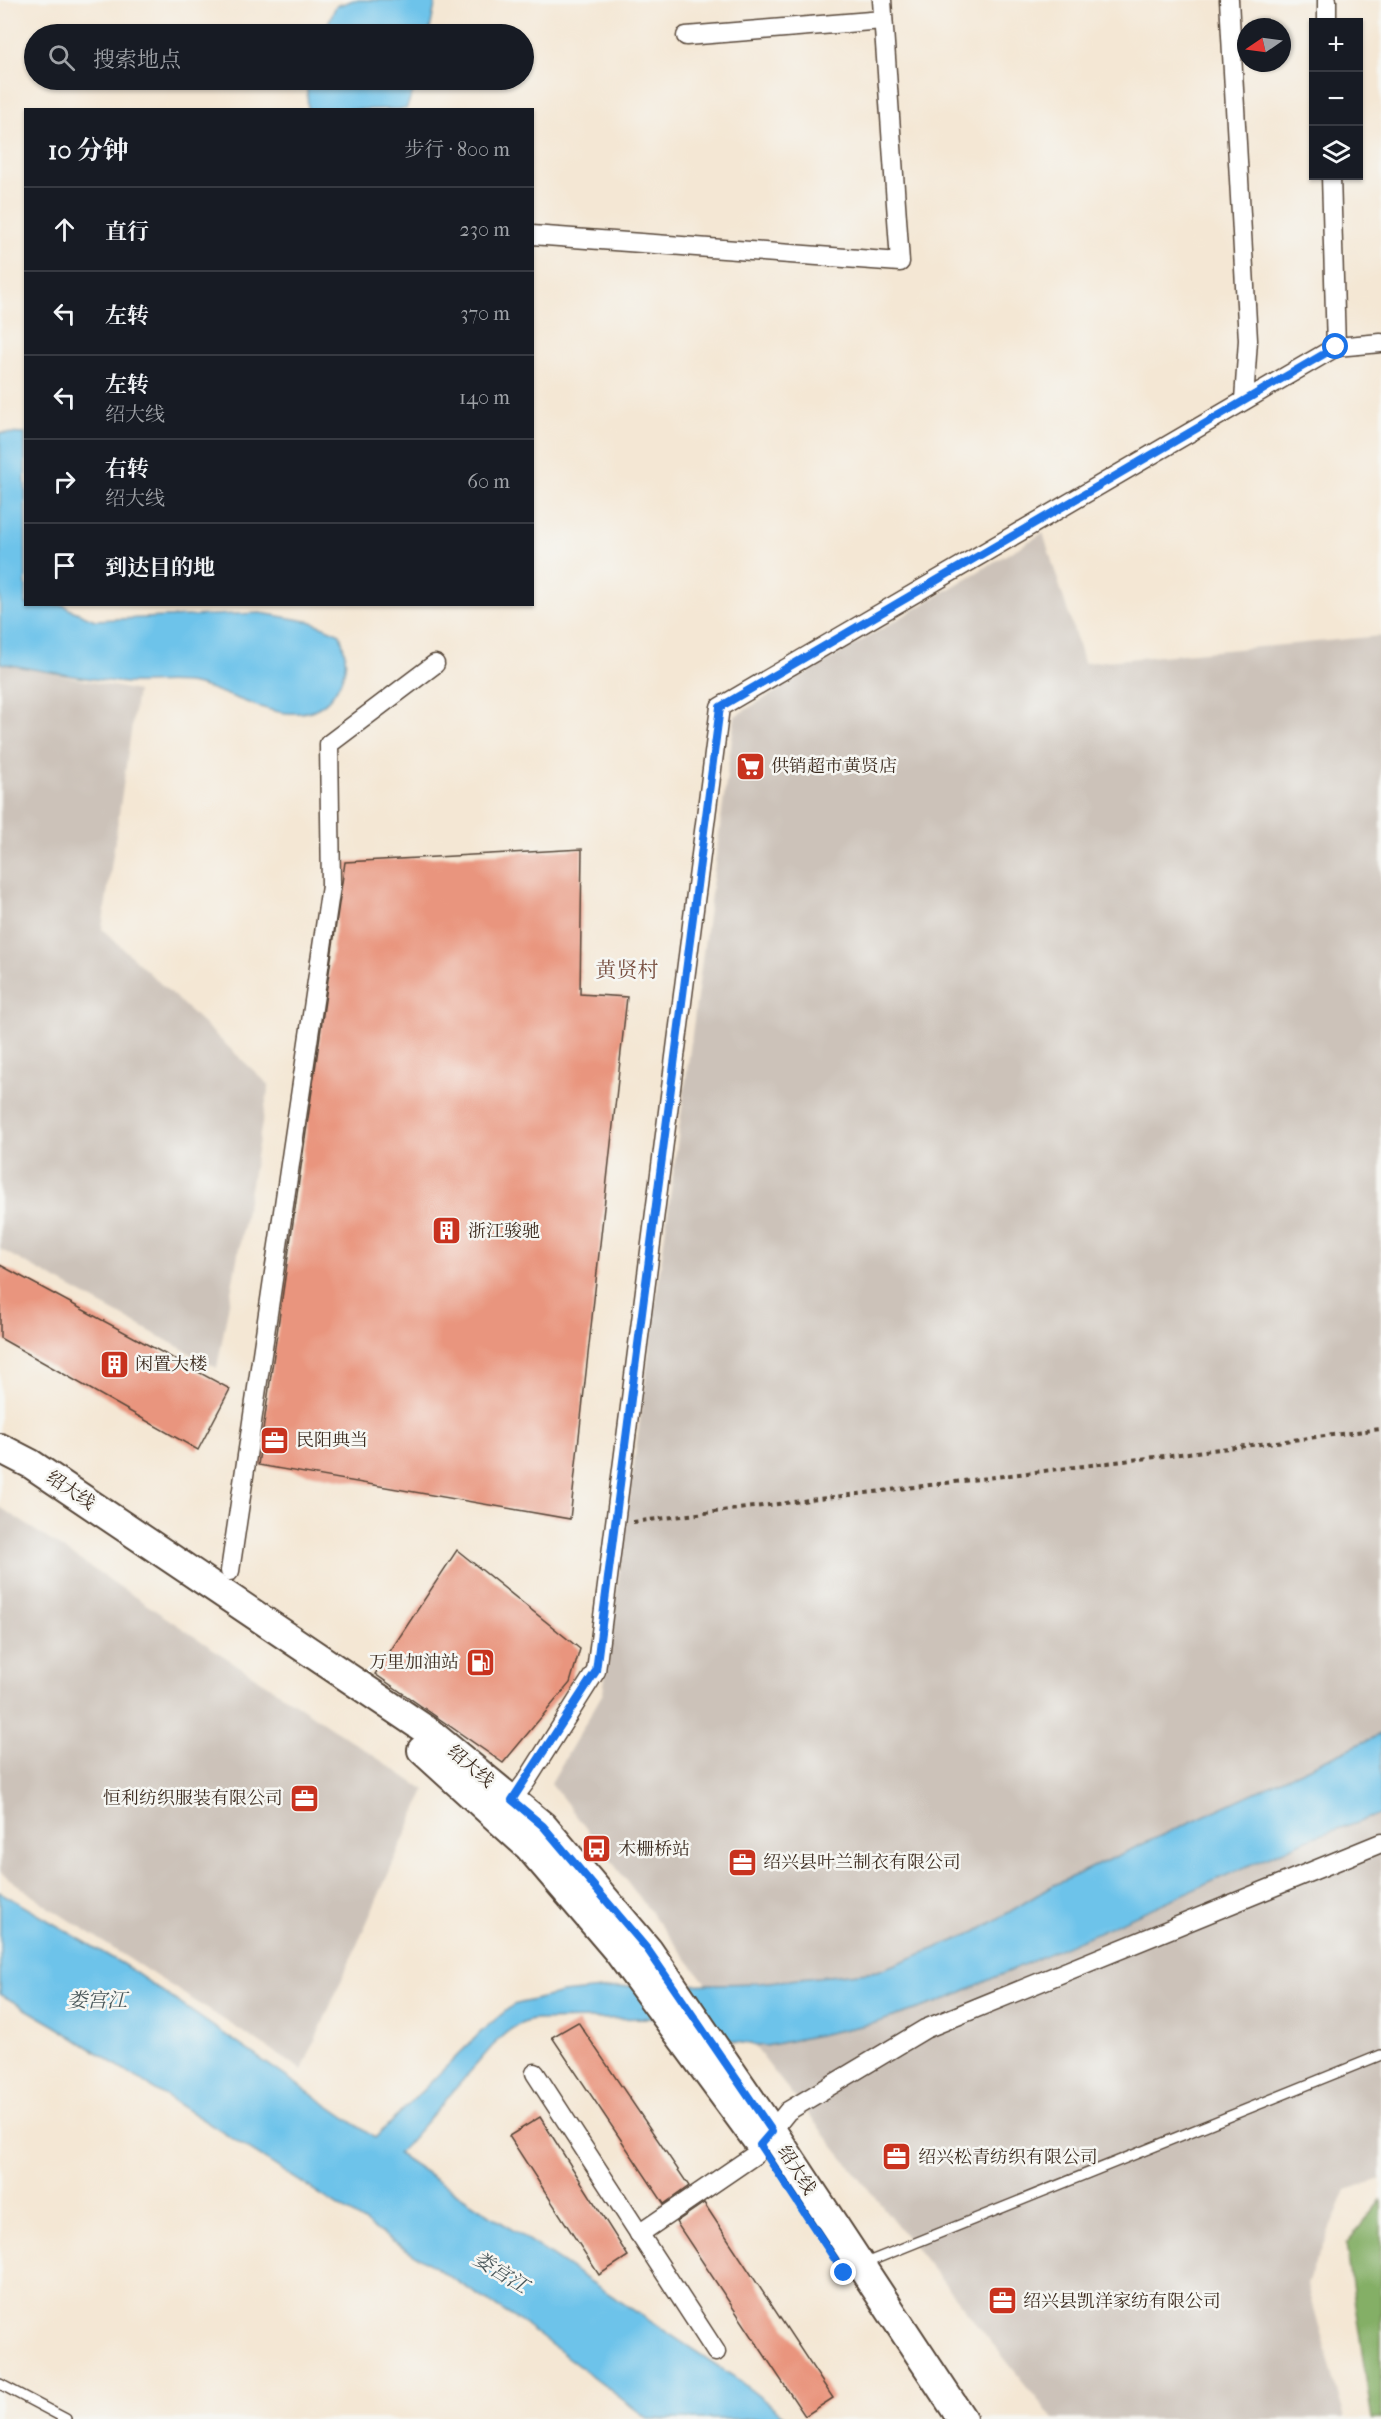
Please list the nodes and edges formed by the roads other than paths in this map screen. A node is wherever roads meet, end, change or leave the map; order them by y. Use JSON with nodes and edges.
{"nodes":[{"id":1,"x":882,"y":0,"type":"edge"},
{"id":2,"x":1229,"y":0,"type":"edge"},
{"id":3,"x":1327,"y":0,"type":"edge"},
{"id":4,"x":1327,"y":18,"type":"edge"},
{"id":5,"x":883,"y":20,"type":"junction"},
{"id":6,"x":686,"y":36,"type":"dead end"},
{"id":7,"x":1331,"y":180,"type":"edge"},
{"id":8,"x":534,"y":235,"type":"edge"},
{"id":9,"x":1381,"y":343,"type":"edge"},
{"id":10,"x":1336,"y":347,"type":"junction"},
{"id":11,"x":1244,"y":400,"type":"junction"},
{"id":12,"x":435,"y":664,"type":"dead end"},
{"id":13,"x":0,"y":1448,"type":"edge"},
{"id":14,"x":0,"y":1468,"type":"edge"},
{"id":15,"x":231,"y":1571,"type":"dead end"},
{"id":16,"x":505,"y":1810,"type":"junction"},
{"id":17,"x":1381,"y":1843,"type":"edge"},
{"id":18,"x":1381,"y":2055,"type":"edge"},
{"id":19,"x":708,"y":2057,"type":"junction"},
{"id":20,"x":535,"y":2073,"type":"dead end"},
{"id":21,"x":766,"y":2138,"type":"junction"},
{"id":22,"x":639,"y":2234,"type":"junction"},
{"id":23,"x":853,"y":2269,"type":"junction"},
{"id":24,"x":716,"y":2352,"type":"dead end"},
{"id":25,"x":0,"y":2384,"type":"edge"},
{"id":26,"x":66,"y":2419,"type":"edge"},
{"id":27,"x":940,"y":2419,"type":"edge"},
{"id":28,"x":962,"y":2419,"type":"edge"}],
"edges":[{"from":1,"to":5,"type":"street"},
{"from":2,"to":11,"type":"street"},
{"from":3,"to":4,"type":"street"},
{"from":5,"to":6,"type":"street"},
{"from":5,"to":8,"type":"street"},
{"from":7,"to":10,"type":"street"},
{"from":9,"to":10,"type":"street"},
{"from":10,"to":11,"type":"street"},
{"from":11,"to":16,"type":"street"},
{"from":12,"to":15,"type":"street"},
{"from":13,"to":16,"type":"main road","name":"绍大线"},
{"from":14,"to":16,"type":"main road","name":"绍大线"},
{"from":16,"to":19,"type":"main road","name":"绍大线"},
{"from":16,"to":19,"type":"main road","name":"绍大线"},
{"from":17,"to":21,"type":"street"},
{"from":18,"to":23,"type":"lane"},
{"from":19,"to":21,"type":"main road","name":"绍大线"},
{"from":20,"to":22,"type":"street"},
{"from":21,"to":22,"type":"street"},
{"from":21,"to":23,"type":"main road","name":"绍大线"},
{"from":22,"to":24,"type":"street"},
{"from":23,"to":27,"type":"main road","name":"绍大线"},
{"from":23,"to":28,"type":"main road","name":"绍大线"},
{"from":25,"to":26,"type":"lane"}]}
